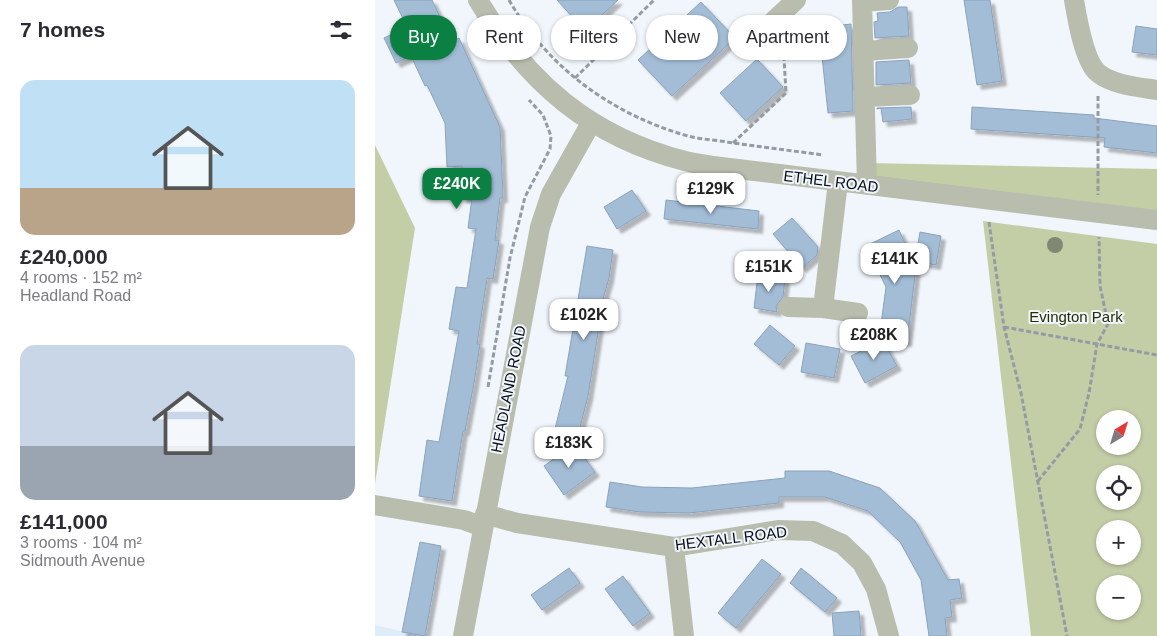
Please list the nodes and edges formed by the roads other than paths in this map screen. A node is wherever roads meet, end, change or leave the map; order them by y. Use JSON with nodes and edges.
{"nodes":[{"id":1,"x":796,"y":0,"type":"edge"},
{"id":2,"x":889,"y":0,"type":"edge"},
{"id":3,"x":1074,"y":0,"type":"edge"},
{"id":4,"x":862,"y":1,"type":"edge"},
{"id":5,"x":485,"y":3,"type":"edge"},
{"id":6,"x":780,"y":15,"type":"edge"},
{"id":7,"x":908,"y":48,"type":"dead end"},
{"id":8,"x":863,"y":51,"type":"junction"},
{"id":9,"x":1157,"y":90,"type":"edge"},
{"id":10,"x":910,"y":95,"type":"dead end"},
{"id":11,"x":865,"y":97,"type":"junction"},
{"id":12,"x":591,"y":123,"type":"junction"},
{"id":13,"x":838,"y":182,"type":"junction"},
{"id":14,"x":867,"y":185,"type":"junction"},
{"id":15,"x":1157,"y":220,"type":"edge"},
{"id":16,"x":788,"y":307,"type":"dead end"},
{"id":17,"x":823,"y":308,"type":"junction"},
{"id":18,"x":858,"y":313,"type":"dead end"},
{"id":19,"x":375,"y":506,"type":"edge"},
{"id":20,"x":484,"y":520,"type":"junction"},
{"id":21,"x":674,"y":547,"type":"junction"},
{"id":22,"x":463,"y":636,"type":"edge"},
{"id":23,"x":685,"y":636,"type":"edge"},
{"id":24,"x":889,"y":636,"type":"edge"}],
"edges":[{"from":1,"to":6,"type":"street"},
{"from":2,"to":4,"type":"street"},
{"from":3,"to":9,"type":"street"},
{"from":4,"to":8,"type":"street"},
{"from":5,"to":12,"type":"street","name":"ETHEL ROAD"},
{"from":7,"to":8,"type":"street"},
{"from":8,"to":11,"type":"street"},
{"from":10,"to":11,"type":"street"},
{"from":11,"to":14,"type":"street"},
{"from":12,"to":13,"type":"street","name":"ETHEL ROAD"},
{"from":12,"to":20,"type":"street","name":"HEADLAND ROAD"},
{"from":13,"to":14,"type":"street","name":"ETHEL ROAD"},
{"from":13,"to":17,"type":"street"},
{"from":14,"to":15,"type":"street","name":"ETHEL ROAD"},
{"from":16,"to":17,"type":"street"},
{"from":17,"to":18,"type":"street"},
{"from":19,"to":20,"type":"street","name":"HEXTALL ROAD"},
{"from":20,"to":21,"type":"street","name":"HEXTALL ROAD"},
{"from":20,"to":22,"type":"street","name":"HEADLAND ROAD"},
{"from":21,"to":23,"type":"street"},
{"from":21,"to":24,"type":"street","name":"HEXTALL ROAD"}]}
